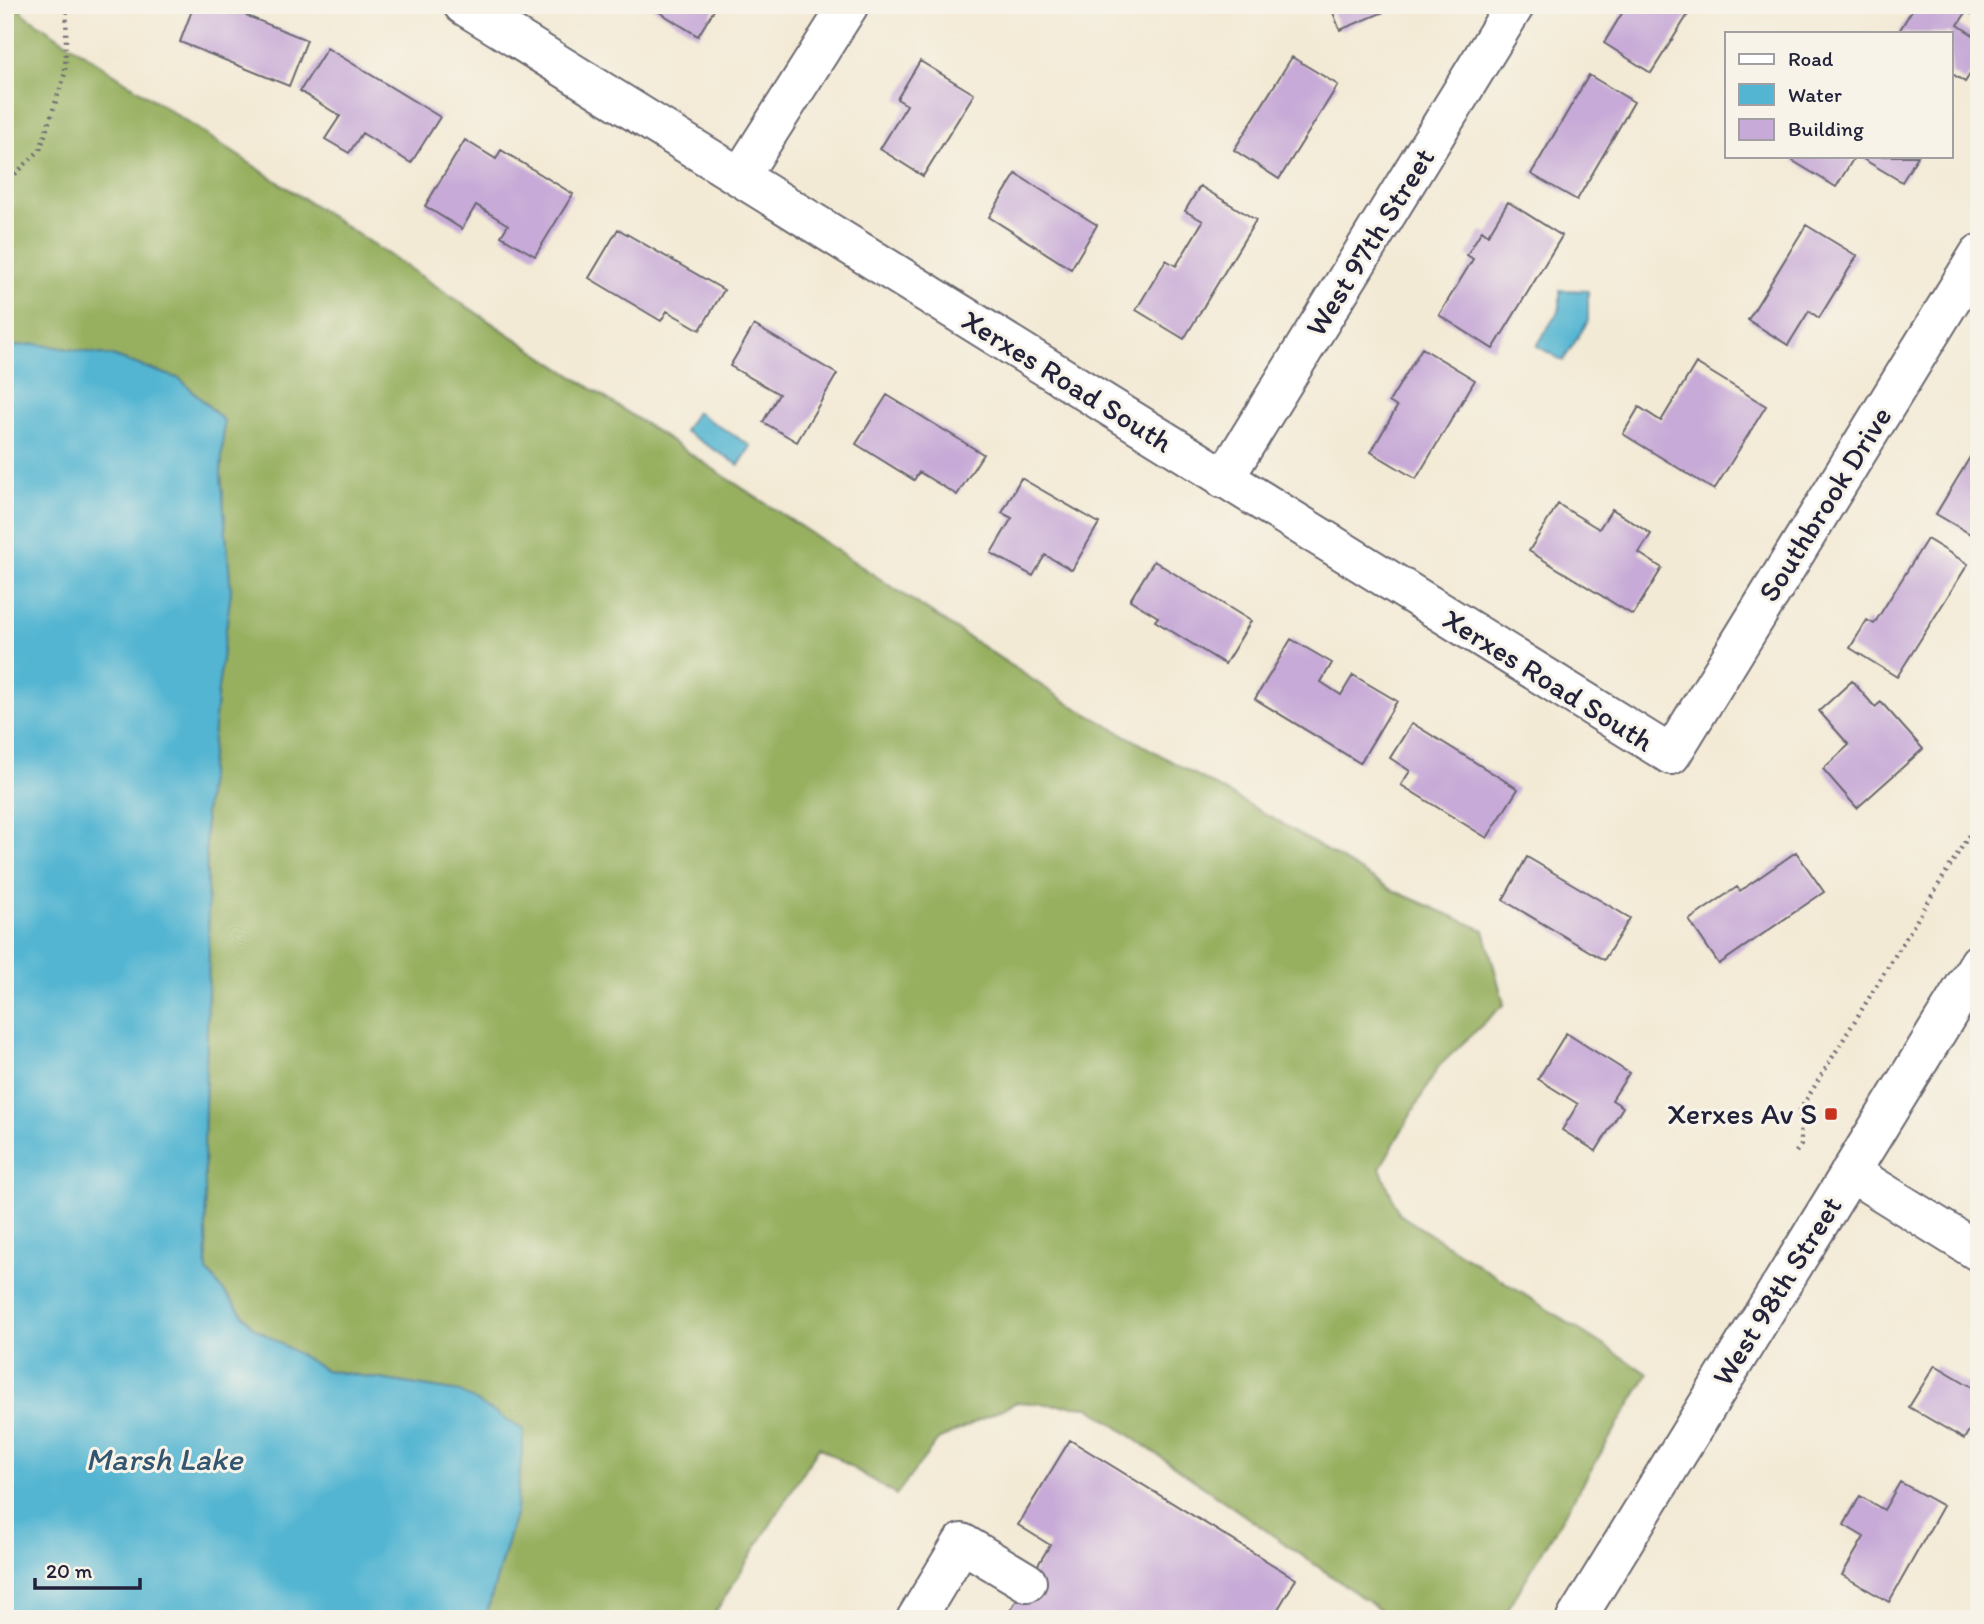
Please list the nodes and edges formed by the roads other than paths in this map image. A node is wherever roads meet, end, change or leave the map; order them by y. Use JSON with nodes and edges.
{"nodes":[{"id":1,"x":463,"y":5,"type":"edge"},
{"id":2,"x":849,"y":5,"type":"edge"},
{"id":3,"x":1515,"y":5,"type":"edge"},
{"id":4,"x":740,"y":177,"type":"junction"},
{"id":5,"x":1979,"y":254,"type":"edge"},
{"id":6,"x":1224,"y":479,"type":"junction"},
{"id":7,"x":1671,"y":755,"type":"joint"},
{"id":8,"x":1979,"y":963,"type":"edge"},
{"id":9,"x":1850,"y":1172,"type":"junction"},
{"id":10,"x":1979,"y":1252,"type":"edge"},
{"id":11,"x":1027,"y":1582,"type":"dead end"},
{"id":12,"x":916,"y":1619,"type":"edge"},
{"id":13,"x":1576,"y":1619,"type":"edge"}],
"edges":[{"from":1,"to":4,"type":"street","name":"Xerxes Road South"},
{"from":2,"to":4,"type":"street"},
{"from":3,"to":6,"type":"street","name":"West 97th Street"},
{"from":4,"to":6,"type":"street","name":"Xerxes Road South"},
{"from":5,"to":7,"type":"street","name":"Southbrook Drive"},
{"from":6,"to":7,"type":"street","name":"Xerxes Road South"},
{"from":8,"to":9,"type":"street","name":"West 98th Street"},
{"from":9,"to":10,"type":"street"},
{"from":9,"to":13,"type":"street","name":"West 98th Street"},
{"from":11,"to":12,"type":"street"}]}
